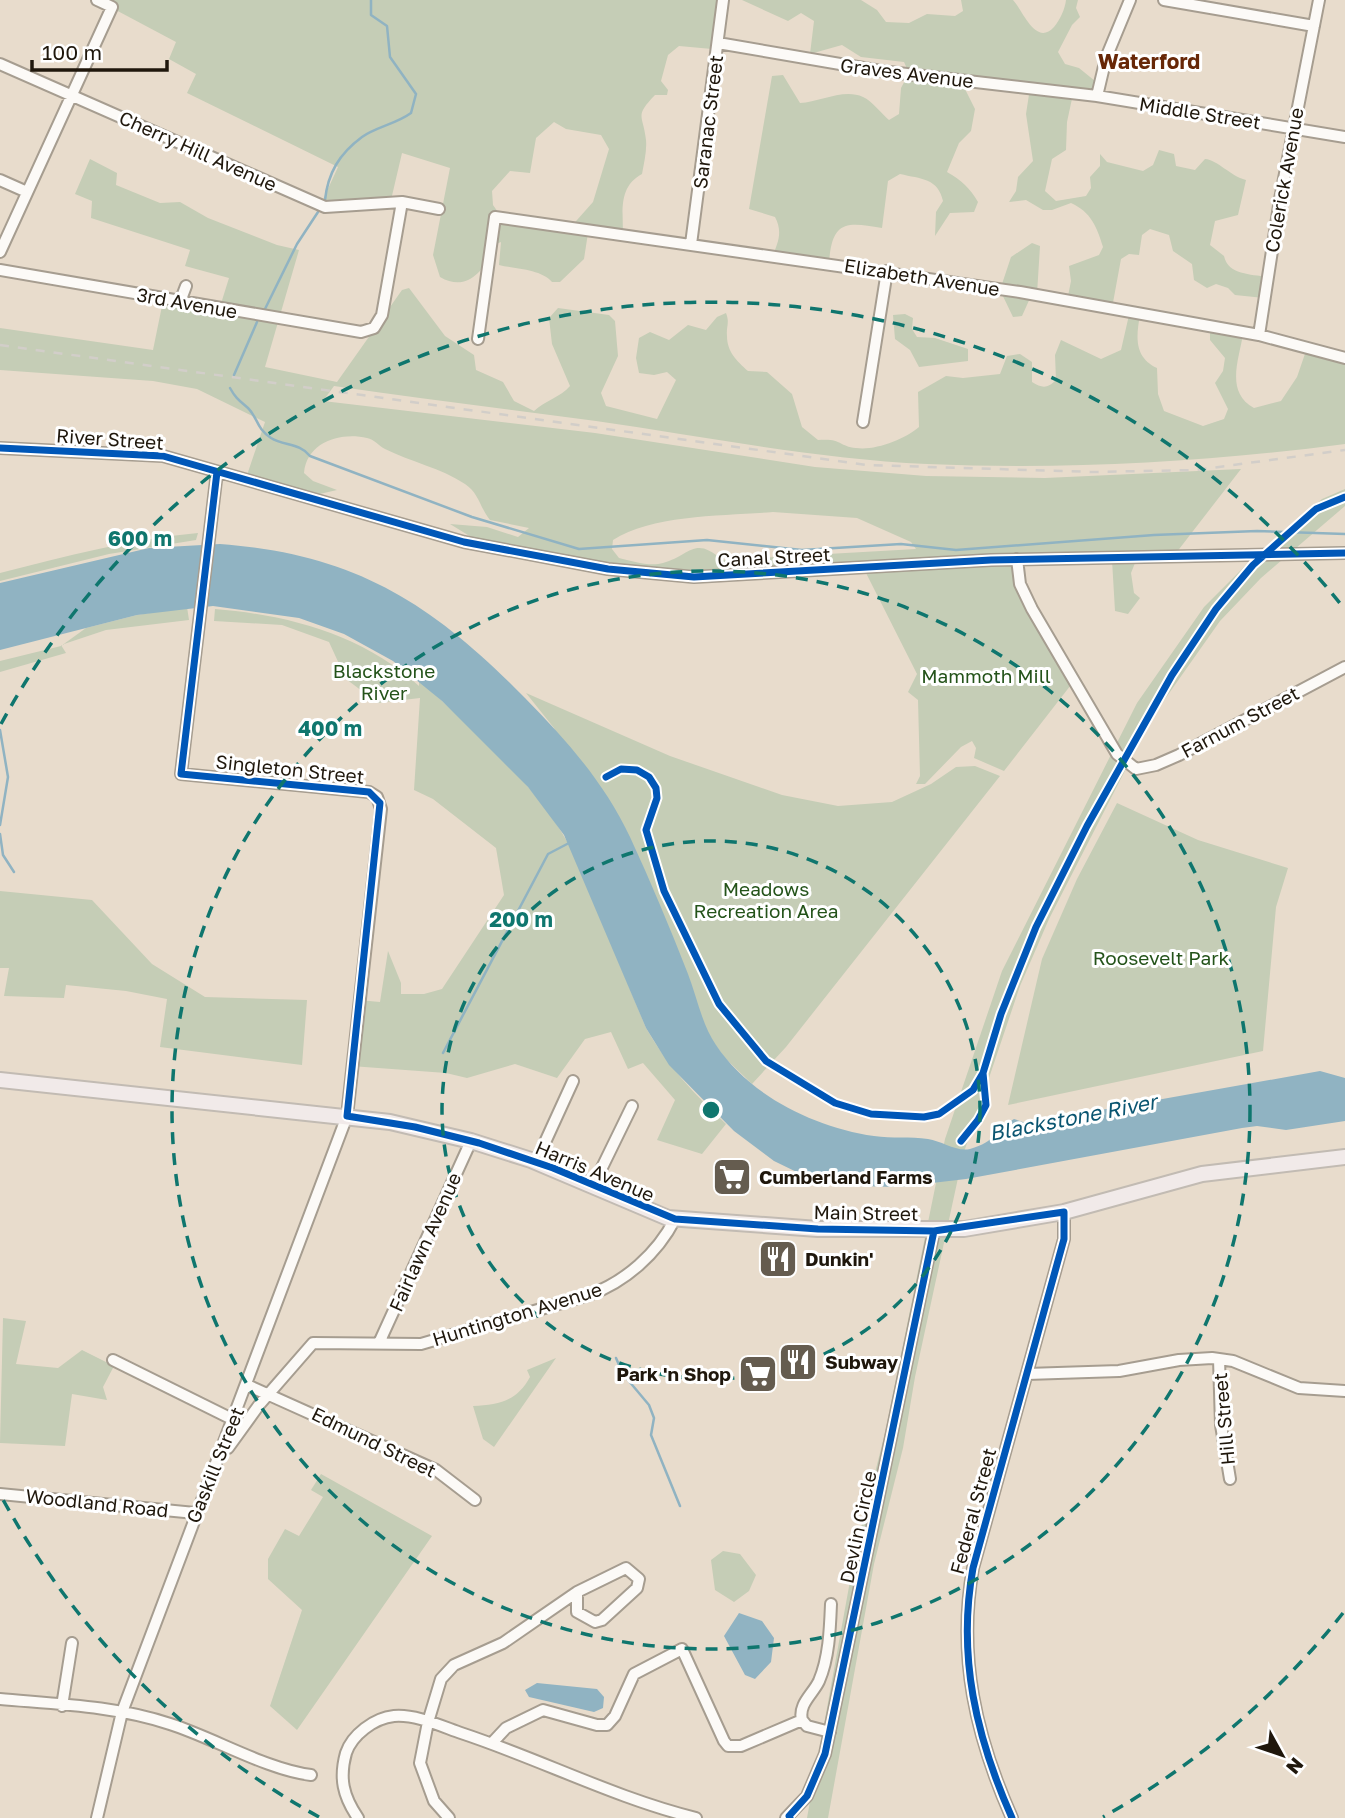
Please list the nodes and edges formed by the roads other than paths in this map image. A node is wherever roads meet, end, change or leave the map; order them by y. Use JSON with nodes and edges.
{"nodes":[{"id":1,"x":97,"y":0,"type":"edge"},
{"id":2,"x":723,"y":0,"type":"edge"},
{"id":3,"x":1130,"y":0,"type":"edge"},
{"id":4,"x":1164,"y":0,"type":"edge"},
{"id":5,"x":1319,"y":0,"type":"edge"},
{"id":6,"x":1314,"y":26,"type":"junction"},
{"id":7,"x":718,"y":43,"type":"junction"},
{"id":8,"x":0,"y":64,"type":"edge"},
{"id":9,"x":71,"y":95,"type":"junction"},
{"id":10,"x":1097,"y":96,"type":"junction"},
{"id":11,"x":1294,"y":129,"type":"junction"},
{"id":12,"x":1345,"y":137,"type":"edge"},
{"id":13,"x":0,"y":180,"type":"edge"},
{"id":14,"x":27,"y":192,"type":"junction"},
{"id":15,"x":401,"y":202,"type":"junction"},
{"id":16,"x":439,"y":209,"type":"dead end"},
{"id":17,"x":691,"y":244,"type":"junction"},
{"id":18,"x":0,"y":252,"type":"edge"},
{"id":19,"x":0,"y":270,"type":"edge"},
{"id":20,"x":887,"y":271,"type":"junction"},
{"id":21,"x":186,"y":286,"type":"dead end"},
{"id":22,"x":180,"y":302,"type":"junction"},
{"id":23,"x":1259,"y":335,"type":"junction"},
{"id":24,"x":478,"y":339,"type":"dead end"},
{"id":25,"x":1345,"y":358,"type":"edge"},
{"id":26,"x":863,"y":422,"type":"dead end"},
{"id":27,"x":0,"y":448,"type":"edge"},
{"id":28,"x":217,"y":472,"type":"junction"},
{"id":29,"x":1345,"y":553,"type":"edge"},
{"id":30,"x":1017,"y":559,"type":"junction"},
{"id":31,"x":1345,"y":667,"type":"edge"},
{"id":32,"x":0,"y":1080,"type":"edge"},
{"id":33,"x":573,"y":1081,"type":"dead end"},
{"id":34,"x":632,"y":1106,"type":"dead end"},
{"id":35,"x":347,"y":1116,"type":"junction"},
{"id":36,"x":471,"y":1140,"type":"junction"},
{"id":37,"x":1345,"y":1157,"type":"edge"},
{"id":38,"x":536,"y":1162,"type":"junction"},
{"id":39,"x":593,"y":1186,"type":"junction"},
{"id":40,"x":1064,"y":1212,"type":"junction"},
{"id":41,"x":671,"y":1218,"type":"junction"},
{"id":42,"x":934,"y":1231,"type":"junction"},
{"id":43,"x":379,"y":1343,"type":"junction"},
{"id":44,"x":1219,"y":1359,"type":"junction"},
{"id":45,"x":113,"y":1360,"type":"dead end"},
{"id":46,"x":1027,"y":1374,"type":"junction"},
{"id":47,"x":247,"y":1385,"type":"junction"},
{"id":48,"x":1345,"y":1391,"type":"edge"},
{"id":49,"x":269,"y":1392,"type":"junction"},
{"id":50,"x":234,"y":1420,"type":"junction"},
{"id":51,"x":217,"y":1464,"type":"junction"},
{"id":52,"x":1230,"y":1479,"type":"dead end"},
{"id":53,"x":0,"y":1494,"type":"edge"},
{"id":54,"x":475,"y":1500,"type":"dead end"},
{"id":55,"x":195,"y":1513,"type":"junction"},
{"id":56,"x":577,"y":1592,"type":"junction"},
{"id":57,"x":831,"y":1604,"type":"dead end"},
{"id":58,"x":72,"y":1643,"type":"dead end"},
{"id":59,"x":0,"y":1699,"type":"edge"},
{"id":60,"x":62,"y":1706,"type":"junction"},
{"id":61,"x":122,"y":1712,"type":"junction"},
{"id":62,"x":802,"y":1720,"type":"junction"},
{"id":63,"x":428,"y":1722,"type":"junction"},
{"id":64,"x":830,"y":1732,"type":"junction"},
{"id":65,"x":492,"y":1743,"type":"junction"},
{"id":66,"x":311,"y":1775,"type":"dead end"},
{"id":67,"x":99,"y":1818,"type":"edge"},
{"id":68,"x":358,"y":1818,"type":"edge"},
{"id":69,"x":449,"y":1818,"type":"edge"},
{"id":70,"x":696,"y":1818,"type":"edge"},
{"id":71,"x":786,"y":1818,"type":"edge"},
{"id":72,"x":1012,"y":1818,"type":"edge"}],
"edges":[{"from":1,"to":9,"type":"street"},
{"from":2,"to":7,"type":"street","name":"Saranac Street"},
{"from":3,"to":10,"type":"street"},
{"from":4,"to":6,"type":"street"},
{"from":5,"to":6,"type":"street","name":"Colerick Avenue"},
{"from":6,"to":11,"type":"street","name":"Colerick Avenue"},
{"from":7,"to":10,"type":"street","name":"Graves Avenue"},
{"from":7,"to":17,"type":"street","name":"Saranac Street"},
{"from":8,"to":9,"type":"street","name":"Cherry Hill Avenue"},
{"from":9,"to":14,"type":"street"},
{"from":9,"to":15,"type":"street","name":"Cherry Hill Avenue"},
{"from":10,"to":11,"type":"street","name":"Middle Street"},
{"from":11,"to":12,"type":"street","name":"Middle Street"},
{"from":11,"to":23,"type":"street","name":"Colerick Avenue"},
{"from":13,"to":14,"type":"street"},
{"from":14,"to":18,"type":"street"},
{"from":15,"to":16,"type":"street"},
{"from":15,"to":22,"type":"street","name":"3rd Avenue"},
{"from":17,"to":20,"type":"street","name":"Elizabeth Avenue"},
{"from":17,"to":24,"type":"street","name":"Elizabeth Avenue"},
{"from":19,"to":22,"type":"street","name":"3rd Avenue"},
{"from":20,"to":23,"type":"street","name":"Elizabeth Avenue"},
{"from":20,"to":26,"type":"street"},
{"from":21,"to":22,"type":"street"},
{"from":23,"to":25,"type":"street","name":"Elizabeth Avenue"},
{"from":27,"to":28,"type":"street","name":"River Street"},
{"from":28,"to":30,"type":"street","name":"Canal Street"},
{"from":28,"to":35,"type":"street","name":"Singleton Street"},
{"from":29,"to":30,"type":"street","name":"Canal Street"},
{"from":30,"to":31,"type":"street","name":"Farnum Street"},
{"from":32,"to":35,"type":"main road","name":"Harris Avenue"},
{"from":33,"to":38,"type":"street"},
{"from":34,"to":39,"type":"street"},
{"from":35,"to":36,"type":"main road","name":"Harris Avenue"},
{"from":35,"to":47,"type":"street","name":"Gaskill Street"},
{"from":36,"to":38,"type":"main road","name":"Harris Avenue"},
{"from":36,"to":43,"type":"street","name":"Fairlawn Avenue"},
{"from":37,"to":40,"type":"main road","name":"Main Street"},
{"from":38,"to":39,"type":"main road","name":"Harris Avenue"},
{"from":39,"to":41,"type":"main road","name":"Harris Avenue"},
{"from":40,"to":42,"type":"main road","name":"Main Street"},
{"from":40,"to":46,"type":"street","name":"Federal Street"},
{"from":41,"to":42,"type":"main road","name":"Main Street"},
{"from":41,"to":43,"type":"street","name":"Huntington Avenue"},
{"from":42,"to":64,"type":"street","name":"Devlin Circle"},
{"from":43,"to":49,"type":"street","name":"Huntington Avenue"},
{"from":44,"to":46,"type":"street"},
{"from":44,"to":48,"type":"street"},
{"from":44,"to":52,"type":"street","name":"Hill Street"},
{"from":45,"to":50,"type":"street"},
{"from":46,"to":72,"type":"street","name":"Federal Street"},
{"from":47,"to":49,"type":"street"},
{"from":47,"to":50,"type":"street","name":"Gaskill Street"},
{"from":49,"to":51,"type":"street","name":"Huntington Avenue"},
{"from":49,"to":54,"type":"street","name":"Edmund Street"},
{"from":50,"to":51,"type":"street","name":"Gaskill Street"},
{"from":51,"to":55,"type":"street","name":"Gaskill Street"},
{"from":53,"to":55,"type":"street","name":"Woodland Road"},
{"from":55,"to":61,"type":"street","name":"Gaskill Street"},
{"from":56,"to":56,"type":"street"},
{"from":56,"to":63,"type":"street"},
{"from":57,"to":62,"type":"street"},
{"from":58,"to":60,"type":"street"},
{"from":59,"to":60,"type":"street"},
{"from":60,"to":61,"type":"street"},
{"from":61,"to":66,"type":"street"},
{"from":61,"to":67,"type":"street","name":"Gaskill Street"},
{"from":62,"to":64,"type":"street"},
{"from":62,"to":65,"type":"street"},
{"from":63,"to":65,"type":"street"},
{"from":63,"to":68,"type":"street"},
{"from":63,"to":69,"type":"street"},
{"from":64,"to":71,"type":"street","name":"Devlin Circle"},
{"from":65,"to":70,"type":"street"}]}
